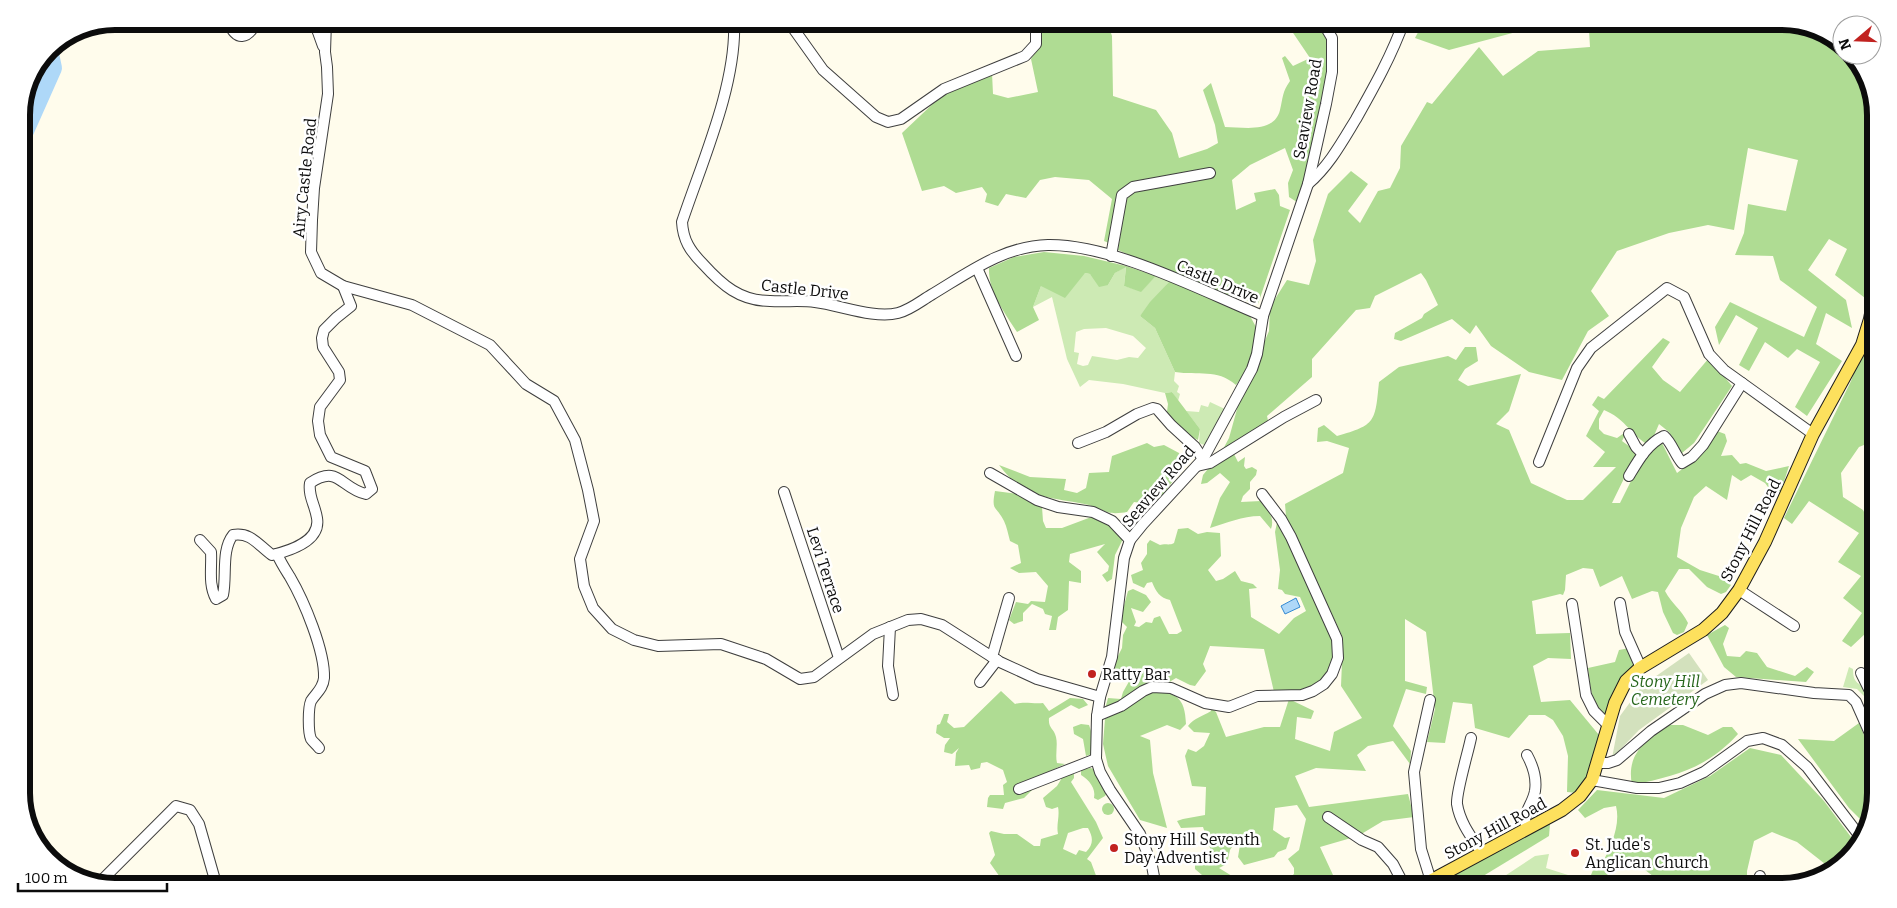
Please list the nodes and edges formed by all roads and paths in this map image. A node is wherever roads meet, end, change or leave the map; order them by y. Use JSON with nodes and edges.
{"nodes":[{"id":1,"x":231,"y":30,"type":"edge"},
{"id":2,"x":252,"y":30,"type":"edge"},
{"id":3,"x":317,"y":30,"type":"edge"},
{"id":4,"x":326,"y":30,"type":"edge"},
{"id":5,"x":734,"y":30,"type":"edge"},
{"id":6,"x":794,"y":30,"type":"edge"},
{"id":7,"x":1036,"y":30,"type":"edge"},
{"id":8,"x":1327,"y":30,"type":"edge"},
{"id":9,"x":1400,"y":30,"type":"edge"},
{"id":10,"x":325,"y":52,"type":"junction"},
{"id":11,"x":1210,"y":172,"type":"dead end"},
{"id":12,"x":1308,"y":184,"type":"junction"},
{"id":13,"x":1111,"y":256,"type":"junction"},
{"id":14,"x":977,"y":268,"type":"junction"},
{"id":15,"x":343,"y":286,"type":"junction"},
{"id":16,"x":1262,"y":316,"type":"junction"},
{"id":17,"x":1867,"y":329,"type":"edge"},
{"id":18,"x":1016,"y":356,"type":"dead end"},
{"id":19,"x":1742,"y":383,"type":"junction"},
{"id":20,"x":1316,"y":400,"type":"dead end"},
{"id":21,"x":1629,"y":434,"type":"dead end"},
{"id":22,"x":1813,"y":434,"type":"junction"},
{"id":23,"x":1078,"y":443,"type":"dead end"},
{"id":24,"x":1643,"y":454,"type":"junction"},
{"id":25,"x":1200,"y":462,"type":"junction"},
{"id":26,"x":1539,"y":462,"type":"dead end"},
{"id":27,"x":990,"y":473,"type":"dead end"},
{"id":28,"x":1628,"y":476,"type":"dead end"},
{"id":29,"x":784,"y":492,"type":"dead end"},
{"id":30,"x":1262,"y":494,"type":"dead end"},
{"id":31,"x":200,"y":540,"type":"dead end"},
{"id":32,"x":1130,"y":540,"type":"junction"},
{"id":33,"x":277,"y":554,"type":"junction"},
{"id":34,"x":1739,"y":590,"type":"junction"},
{"id":35,"x":1009,"y":598,"type":"dead end"},
{"id":36,"x":1620,"y":603,"type":"dead end"},
{"id":37,"x":1572,"y":604,"type":"dead end"},
{"id":38,"x":1794,"y":626,"type":"dead end"},
{"id":39,"x":890,"y":627,"type":"junction"},
{"id":40,"x":839,"y":658,"type":"junction"},
{"id":41,"x":994,"y":658,"type":"junction"},
{"id":42,"x":1641,"y":668,"type":"junction"},
{"id":43,"x":1861,"y":672,"type":"dead end"},
{"id":44,"x":980,"y":682,"type":"dead end"},
{"id":45,"x":1867,"y":684,"type":"edge"},
{"id":46,"x":893,"y":695,"type":"dead end"},
{"id":47,"x":1100,"y":696,"type":"junction"},
{"id":48,"x":1430,"y":700,"type":"dead end"},
{"id":49,"x":1097,"y":716,"type":"junction"},
{"id":50,"x":1609,"y":726,"type":"junction"},
{"id":51,"x":1867,"y":726,"type":"edge"},
{"id":52,"x":1471,"y":738,"type":"dead end"},
{"id":53,"x":319,"y":748,"type":"dead end"},
{"id":54,"x":1527,"y":756,"type":"dead end"},
{"id":55,"x":1096,"y":759,"type":"junction"},
{"id":56,"x":1598,"y":763,"type":"junction"},
{"id":57,"x":1592,"y":780,"type":"junction"},
{"id":58,"x":1018,"y":789,"type":"dead end"},
{"id":59,"x":1328,"y":817,"type":"dead end"},
{"id":60,"x":1527,"y":829,"type":"junction"},
{"id":61,"x":1857,"y":833,"type":"edge"},
{"id":62,"x":1482,"y":853,"type":"junction"},
{"id":63,"x":106,"y":877,"type":"edge"},
{"id":64,"x":214,"y":878,"type":"edge"},
{"id":65,"x":1154,"y":878,"type":"edge"},
{"id":66,"x":1400,"y":878,"type":"edge"},
{"id":67,"x":1430,"y":878,"type":"edge"},
{"id":68,"x":1436,"y":878,"type":"edge"}],
"edges":[{"from":1,"to":2,"type":"street"},
{"from":3,"to":10,"type":"street"},
{"from":4,"to":10,"type":"street","name":"Airy Castle Road"},
{"from":5,"to":14,"type":"street","name":"Castle Drive"},
{"from":6,"to":7,"type":"street"},
{"from":8,"to":12,"type":"street","name":"Seaview Road"},
{"from":9,"to":12,"type":"street"},
{"from":10,"to":15,"type":"street","name":"Airy Castle Road"},
{"from":11,"to":13,"type":"street"},
{"from":12,"to":16,"type":"street","name":"Seaview Road"},
{"from":13,"to":14,"type":"street","name":"Castle Drive"},
{"from":13,"to":16,"type":"street","name":"Castle Drive"},
{"from":14,"to":18,"type":"street"},
{"from":15,"to":33,"type":"street"},
{"from":15,"to":40,"type":"street","name":"Airy Castle Road"},
{"from":16,"to":25,"type":"street","name":"Seaview Road"},
{"from":17,"to":22,"type":"main road","name":"Stony Hill Road"},
{"from":19,"to":22,"type":"street"},
{"from":19,"to":24,"type":"street"},
{"from":19,"to":26,"type":"street"},
{"from":20,"to":25,"type":"street"},
{"from":21,"to":24,"type":"street"},
{"from":22,"to":34,"type":"main road","name":"Stony Hill Road"},
{"from":23,"to":25,"type":"street"},
{"from":24,"to":28,"type":"street"},
{"from":25,"to":32,"type":"street","name":"Seaview Road"},
{"from":27,"to":32,"type":"street"},
{"from":29,"to":40,"type":"street","name":"Levi Terrace"},
{"from":30,"to":49,"type":"street"},
{"from":31,"to":33,"type":"street"},
{"from":32,"to":47,"type":"street","name":"Seaview Road"},
{"from":33,"to":53,"type":"street"},
{"from":34,"to":38,"type":"street"},
{"from":34,"to":42,"type":"main road","name":"Stony Hill Road"},
{"from":35,"to":41,"type":"street"},
{"from":36,"to":42,"type":"street"},
{"from":37,"to":50,"type":"street"},
{"from":39,"to":40,"type":"street","name":"Airy Castle Road"},
{"from":39,"to":41,"type":"street","name":"Airy Castle Road"},
{"from":39,"to":46,"type":"street"},
{"from":41,"to":44,"type":"street"},
{"from":41,"to":47,"type":"street","name":"Airy Castle Road"},
{"from":42,"to":50,"type":"main road","name":"Stony Hill Road"},
{"from":43,"to":45,"type":"street"},
{"from":47,"to":49,"type":"street","name":"Seaview Road"},
{"from":48,"to":67,"type":"street"},
{"from":49,"to":55,"type":"street","name":"Seaview Road"},
{"from":50,"to":56,"type":"main road","name":"Stony Hill Road"},
{"from":51,"to":56,"type":"street"},
{"from":52,"to":62,"type":"street"},
{"from":54,"to":60,"type":"street"},
{"from":55,"to":58,"type":"street"},
{"from":55,"to":65,"type":"street","name":"Seaview Road"},
{"from":56,"to":57,"type":"main road","name":"Stony Hill Road"},
{"from":57,"to":60,"type":"main road","name":"Stony Hill Road"},
{"from":57,"to":61,"type":"street"},
{"from":59,"to":66,"type":"street"},
{"from":60,"to":62,"type":"main road","name":"Stony Hill Road"},
{"from":62,"to":68,"type":"main road","name":"Stony Hill Road"},
{"from":63,"to":64,"type":"street"}]}
